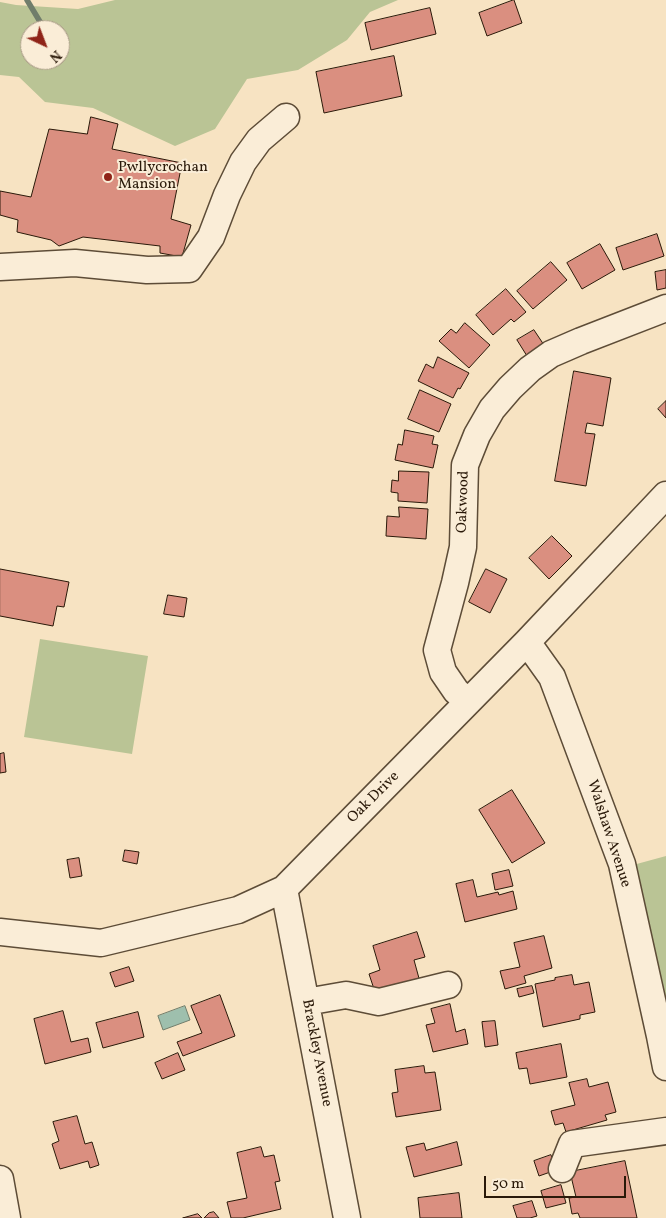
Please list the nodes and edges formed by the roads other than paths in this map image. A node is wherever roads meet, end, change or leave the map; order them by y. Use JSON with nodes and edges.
{"nodes":[{"id":1,"x":286,"y":117,"type":"dead end"},
{"id":2,"x":0,"y":267,"type":"edge"},
{"id":3,"x":666,"y":308,"type":"edge"},
{"id":4,"x":666,"y":495,"type":"edge"},
{"id":5,"x":527,"y":642,"type":"junction"},
{"id":6,"x":468,"y":702,"type":"junction"},
{"id":7,"x":284,"y":889,"type":"junction"},
{"id":8,"x":0,"y":932,"type":"edge"},
{"id":9,"x":448,"y":985,"type":"dead end"},
{"id":10,"x":306,"y":1002,"type":"junction"},
{"id":11,"x":665,"y":1054,"type":"edge"},
{"id":12,"x":666,"y":1131,"type":"edge"},
{"id":13,"x":562,"y":1169,"type":"dead end"},
{"id":14,"x":0,"y":1179,"type":"edge"},
{"id":15,"x":7,"y":1218,"type":"edge"},
{"id":16,"x":347,"y":1218,"type":"edge"}],
"edges":[{"from":1,"to":2,"type":"street"},
{"from":3,"to":6,"type":"street","name":"Oakwood"},
{"from":4,"to":5,"type":"street","name":"Oak Drive"},
{"from":5,"to":6,"type":"street","name":"Oak Drive"},
{"from":5,"to":11,"type":"street","name":"Walshaw Avenue"},
{"from":6,"to":7,"type":"street","name":"Oak Drive"},
{"from":7,"to":8,"type":"street","name":"Oak Drive"},
{"from":7,"to":10,"type":"street","name":"Brackley Avenue"},
{"from":9,"to":10,"type":"street"},
{"from":10,"to":16,"type":"street","name":"Brackley Avenue"},
{"from":12,"to":13,"type":"street"},
{"from":14,"to":15,"type":"street"}]}
